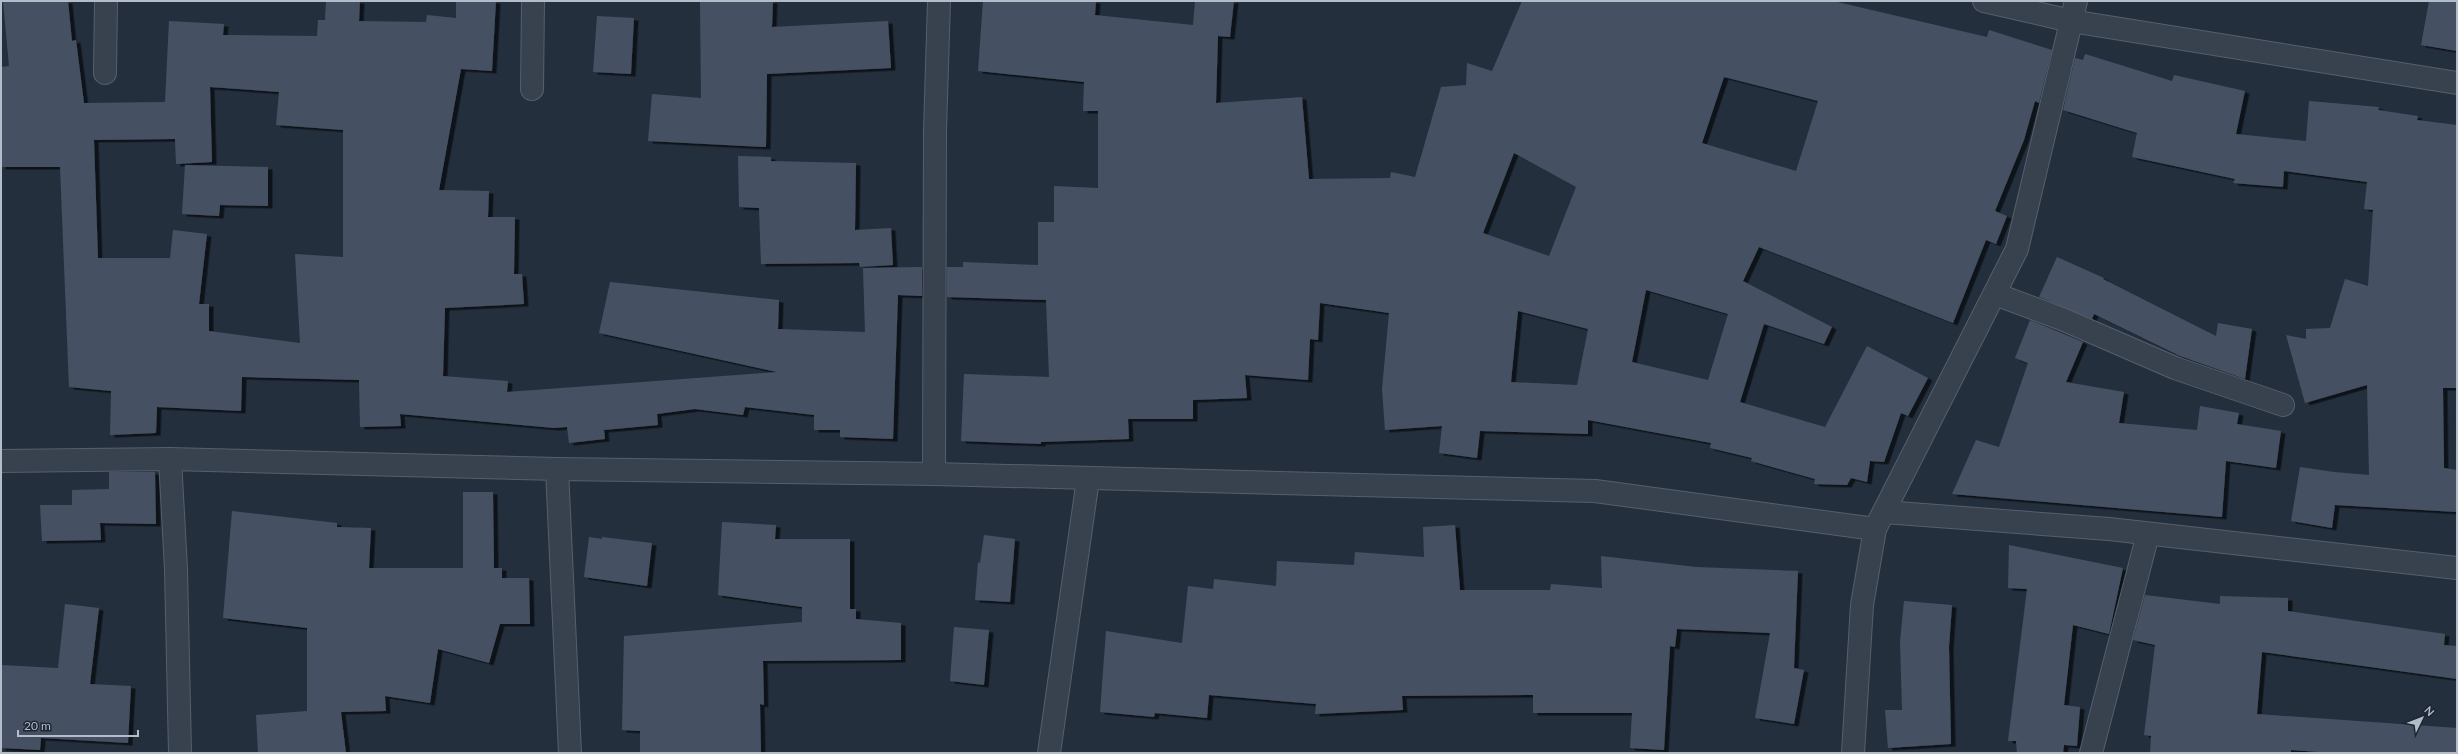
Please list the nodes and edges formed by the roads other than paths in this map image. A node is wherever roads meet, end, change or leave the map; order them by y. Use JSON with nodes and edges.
{"nodes":[{"id":1,"x":106,"y":1,"type":"edge"},
{"id":2,"x":534,"y":1,"type":"edge"},
{"id":3,"x":939,"y":1,"type":"edge"},
{"id":4,"x":1984,"y":1,"type":"edge"},
{"id":5,"x":2074,"y":11,"type":"edge"},
{"id":6,"x":105,"y":73,"type":"dead end"},
{"id":7,"x":2457,"y":83,"type":"edge"},
{"id":8,"x":532,"y":89,"type":"dead end"},
{"id":9,"x":1995,"y":294,"type":"junction"},
{"id":10,"x":2283,"y":405,"type":"dead end"},
{"id":11,"x":170,"y":459,"type":"junction"},
{"id":12,"x":1,"y":461,"type":"edge"},
{"id":13,"x":556,"y":469,"type":"junction"},
{"id":14,"x":934,"y":474,"type":"junction"},
{"id":15,"x":1088,"y":479,"type":"junction"},
{"id":16,"x":1880,"y":520,"type":"junction"},
{"id":17,"x":2148,"y":534,"type":"junction"},
{"id":18,"x":2457,"y":568,"type":"edge"},
{"id":19,"x":180,"y":753,"type":"edge"},
{"id":20,"x":570,"y":753,"type":"edge"},
{"id":21,"x":1049,"y":753,"type":"edge"},
{"id":22,"x":1853,"y":753,"type":"edge"},
{"id":23,"x":2091,"y":753,"type":"edge"}],
"edges":[{"from":1,"to":6,"type":"street"},
{"from":2,"to":8,"type":"street"},
{"from":3,"to":14,"type":"street"},
{"from":4,"to":5,"type":"street"},
{"from":5,"to":7,"type":"street"},
{"from":5,"to":9,"type":"street"},
{"from":9,"to":10,"type":"street"},
{"from":9,"to":16,"type":"street"},
{"from":11,"to":12,"type":"street"},
{"from":11,"to":13,"type":"street"},
{"from":11,"to":19,"type":"street"},
{"from":13,"to":14,"type":"street"},
{"from":13,"to":20,"type":"street"},
{"from":14,"to":15,"type":"street"},
{"from":15,"to":16,"type":"street"},
{"from":15,"to":21,"type":"street"},
{"from":16,"to":17,"type":"street"},
{"from":16,"to":22,"type":"street"},
{"from":17,"to":18,"type":"street"},
{"from":17,"to":23,"type":"street"}]}
